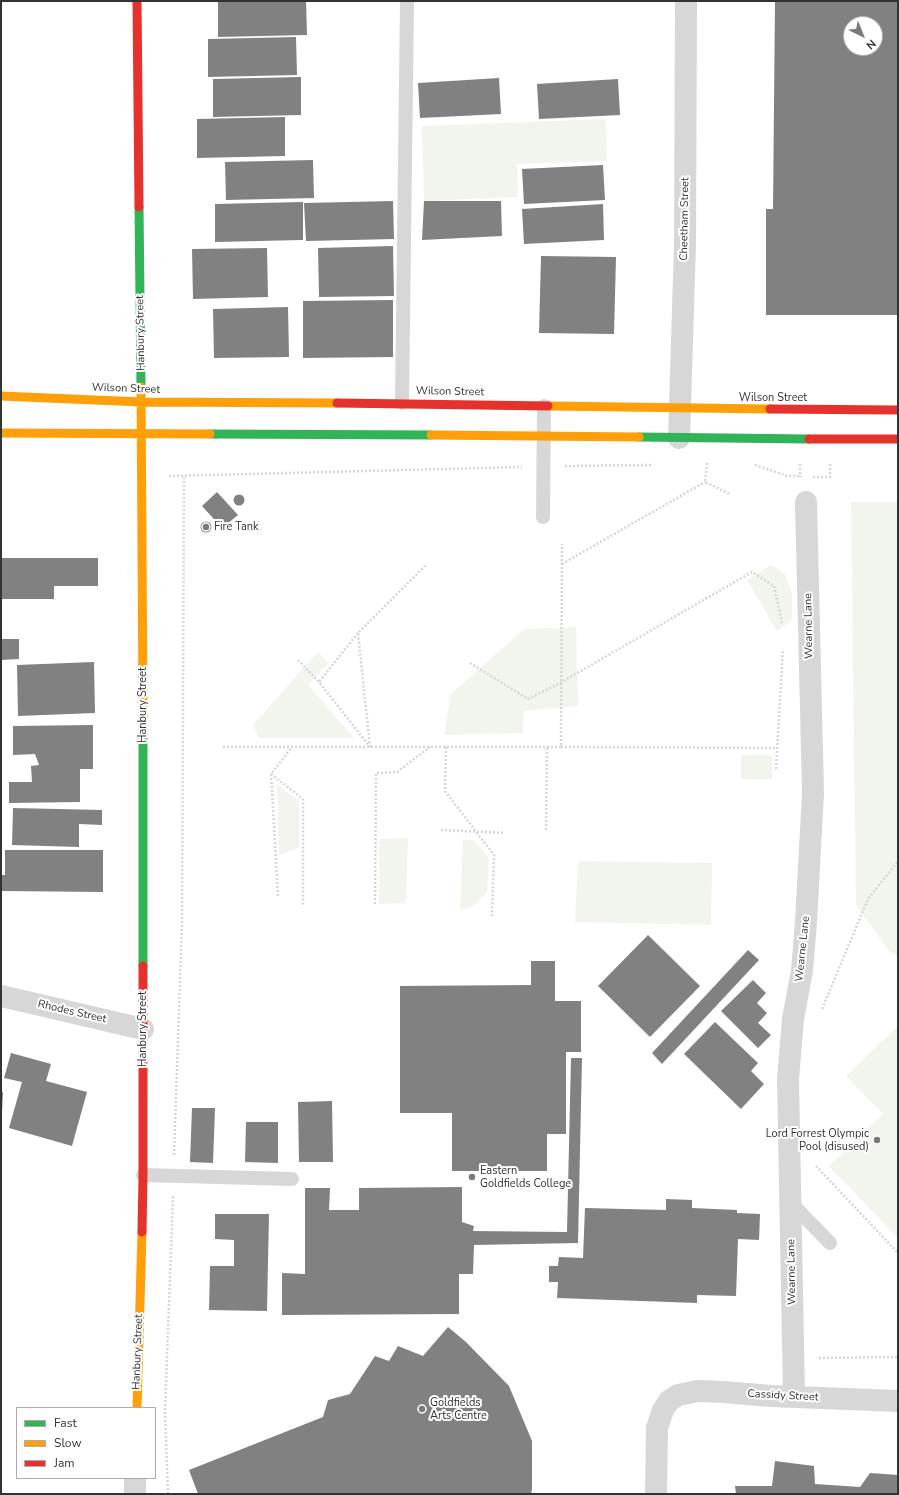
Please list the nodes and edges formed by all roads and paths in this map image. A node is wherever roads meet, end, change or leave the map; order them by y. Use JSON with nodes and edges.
{"nodes":[{"id":1,"x":137,"y":1,"type":"edge"},
{"id":2,"x":407,"y":1,"type":"edge"},
{"id":3,"x":686,"y":1,"type":"edge"},
{"id":4,"x":1,"y":396,"type":"edge"},
{"id":5,"x":142,"y":402,"type":"junction"},
{"id":6,"x":402,"y":403,"type":"junction"},
{"id":7,"x":544,"y":406,"type":"junction"},
{"id":8,"x":680,"y":409,"type":"junction"},
{"id":9,"x":898,"y":410,"type":"edge"},
{"id":10,"x":1,"y":433,"type":"edge"},
{"id":11,"x":142,"y":433,"type":"junction"},
{"id":12,"x":543,"y":435,"type":"junction"},
{"id":13,"x":679,"y":438,"type":"junction"},
{"id":14,"x":793,"y":439,"type":"junction"},
{"id":15,"x":898,"y":439,"type":"edge"},
{"id":16,"x":830,"y":461,"type":"dead end"},
{"id":17,"x":707,"y":463,"type":"junction"},
{"id":18,"x":714,"y":463,"type":"dead end"},
{"id":19,"x":652,"y":464,"type":"dead end"},
{"id":20,"x":700,"y":464,"type":"dead end"},
{"id":21,"x":754,"y":465,"type":"dead end"},
{"id":22,"x":542,"y":467,"type":"junction"},
{"id":23,"x":169,"y":476,"type":"dead end"},
{"id":24,"x":184,"y":476,"type":"junction"},
{"id":25,"x":799,"y":476,"type":"junction"},
{"id":26,"x":705,"y":482,"type":"junction"},
{"id":27,"x":730,"y":494,"type":"dead end"},
{"id":28,"x":806,"y":502,"type":"joint"},
{"id":29,"x":543,"y":517,"type":"dead end"},
{"id":30,"x":562,"y":544,"type":"dead end"},
{"id":31,"x":561,"y":564,"type":"junction"},
{"id":32,"x":426,"y":565,"type":"dead end"},
{"id":33,"x":784,"y":629,"type":"dead end"},
{"id":34,"x":358,"y":633,"type":"junction"},
{"id":35,"x":783,"y":645,"type":"dead end"},
{"id":36,"x":298,"y":660,"type":"dead end"},
{"id":37,"x":470,"y":663,"type":"dead end"},
{"id":38,"x":319,"y":682,"type":"junction"},
{"id":39,"x":560,"y":683,"type":"junction"},
{"id":40,"x":223,"y":747,"type":"dead end"},
{"id":41,"x":292,"y":747,"type":"junction"},
{"id":42,"x":370,"y":747,"type":"junction"},
{"id":43,"x":431,"y":747,"type":"junction"},
{"id":44,"x":446,"y":747,"type":"junction"},
{"id":45,"x":547,"y":748,"type":"junction"},
{"id":46,"x":560,"y":748,"type":"junction"},
{"id":47,"x":777,"y":748,"type":"junction"},
{"id":48,"x":776,"y":769,"type":"dead end"},
{"id":49,"x":271,"y":774,"type":"junction"},
{"id":50,"x":440,"y":830,"type":"dead end"},
{"id":51,"x":546,"y":830,"type":"dead end"},
{"id":52,"x":476,"y":832,"type":"junction"},
{"id":53,"x":505,"y":833,"type":"dead end"},
{"id":54,"x":898,"y":860,"type":"edge"},
{"id":55,"x":278,"y":896,"type":"dead end"},
{"id":56,"x":375,"y":904,"type":"dead end"},
{"id":57,"x":303,"y":905,"type":"dead end"},
{"id":58,"x":492,"y":916,"type":"dead end"},
{"id":59,"x":1,"y":996,"type":"edge"},
{"id":60,"x":819,"y":1016,"type":"dead end"},
{"id":61,"x":143,"y":1029,"type":"junction"},
{"id":62,"x":811,"y":1161,"type":"dead end"},
{"id":63,"x":143,"y":1176,"type":"junction"},
{"id":64,"x":174,"y":1176,"type":"junction"},
{"id":65,"x":292,"y":1179,"type":"dead end"},
{"id":66,"x":791,"y":1203,"type":"junction"},
{"id":67,"x":830,"y":1243,"type":"dead end"},
{"id":68,"x":898,"y":1253,"type":"edge"},
{"id":69,"x":898,"y":1357,"type":"edge"},
{"id":70,"x":793,"y":1358,"type":"junction"},
{"id":71,"x":794,"y":1396,"type":"junction"},
{"id":72,"x":898,"y":1401,"type":"edge"},
{"id":73,"x":137,"y":1407,"type":"edge"},
{"id":74,"x":135,"y":1479,"type":"edge"},
{"id":75,"x":135,"y":1494,"type":"edge"},
{"id":76,"x":168,"y":1494,"type":"edge"},
{"id":77,"x":656,"y":1494,"type":"edge"}],
"edges":[{"from":1,"to":5,"type":"street","name":"Hanbury Street"},
{"from":2,"to":6,"type":"lane"},
{"from":3,"to":8,"type":"street","name":"Cheetham Street"},
{"from":4,"to":5,"type":"street","name":"Wilson Street"},
{"from":5,"to":6,"type":"street","name":"Wilson Street"},
{"from":5,"to":11,"type":"street","name":"Hanbury Street"},
{"from":6,"to":7,"type":"street","name":"Wilson Street"},
{"from":7,"to":8,"type":"street","name":"Wilson Street"},
{"from":7,"to":12,"type":"lane"},
{"from":8,"to":9,"type":"street","name":"Wilson Street"},
{"from":8,"to":13,"type":"street","name":"Cheetham Street"},
{"from":10,"to":11,"type":"street"},
{"from":11,"to":12,"type":"street"},
{"from":11,"to":61,"type":"street","name":"Hanbury Street"},
{"from":12,"to":13,"type":"street"},
{"from":12,"to":22,"type":"lane"},
{"from":13,"to":14,"type":"street"},
{"from":14,"to":15,"type":"street"},
{"from":14,"to":25,"type":"path"},
{"from":16,"to":25,"type":"path"},
{"from":17,"to":18,"type":"path"},
{"from":17,"to":20,"type":"path"},
{"from":17,"to":26,"type":"path"},
{"from":19,"to":22,"type":"path"},
{"from":21,"to":25,"type":"path"},
{"from":22,"to":24,"type":"path"},
{"from":22,"to":29,"type":"lane"},
{"from":23,"to":24,"type":"path"},
{"from":24,"to":64,"type":"path"},
{"from":25,"to":28,"type":"path"},
{"from":26,"to":27,"type":"path"},
{"from":26,"to":31,"type":"path"},
{"from":28,"to":66,"type":"street","name":"Wearne Lane"},
{"from":30,"to":31,"type":"path"},
{"from":31,"to":39,"type":"path"},
{"from":32,"to":34,"type":"path"},
{"from":33,"to":39,"type":"path"},
{"from":34,"to":38,"type":"path"},
{"from":34,"to":42,"type":"path"},
{"from":35,"to":47,"type":"path"},
{"from":36,"to":38,"type":"path"},
{"from":37,"to":39,"type":"path"},
{"from":38,"to":42,"type":"path"},
{"from":39,"to":46,"type":"path"},
{"from":40,"to":41,"type":"path"},
{"from":41,"to":42,"type":"path"},
{"from":41,"to":49,"type":"path"},
{"from":42,"to":43,"type":"path"},
{"from":43,"to":44,"type":"path"},
{"from":43,"to":56,"type":"path"},
{"from":44,"to":45,"type":"path"},
{"from":44,"to":52,"type":"path"},
{"from":45,"to":46,"type":"path"},
{"from":45,"to":51,"type":"path"},
{"from":46,"to":47,"type":"path"},
{"from":47,"to":48,"type":"path"},
{"from":49,"to":55,"type":"path"},
{"from":49,"to":57,"type":"path"},
{"from":50,"to":52,"type":"path"},
{"from":52,"to":53,"type":"path"},
{"from":52,"to":58,"type":"path"},
{"from":54,"to":60,"type":"path"},
{"from":59,"to":61,"type":"street","name":"Rhodes Street"},
{"from":61,"to":63,"type":"street","name":"Hanbury Street"},
{"from":62,"to":68,"type":"path"},
{"from":63,"to":64,"type":"lane"},
{"from":63,"to":73,"type":"street","name":"Hanbury Street"},
{"from":64,"to":65,"type":"lane"},
{"from":64,"to":76,"type":"path"},
{"from":66,"to":67,"type":"lane"},
{"from":66,"to":70,"type":"street","name":"Wearne Lane"},
{"from":69,"to":70,"type":"path"},
{"from":70,"to":71,"type":"street","name":"Wearne Lane"},
{"from":71,"to":72,"type":"street","name":"Cassidy Street"},
{"from":71,"to":77,"type":"street","name":"Cassidy Street"},
{"from":74,"to":75,"type":"street"}]}
